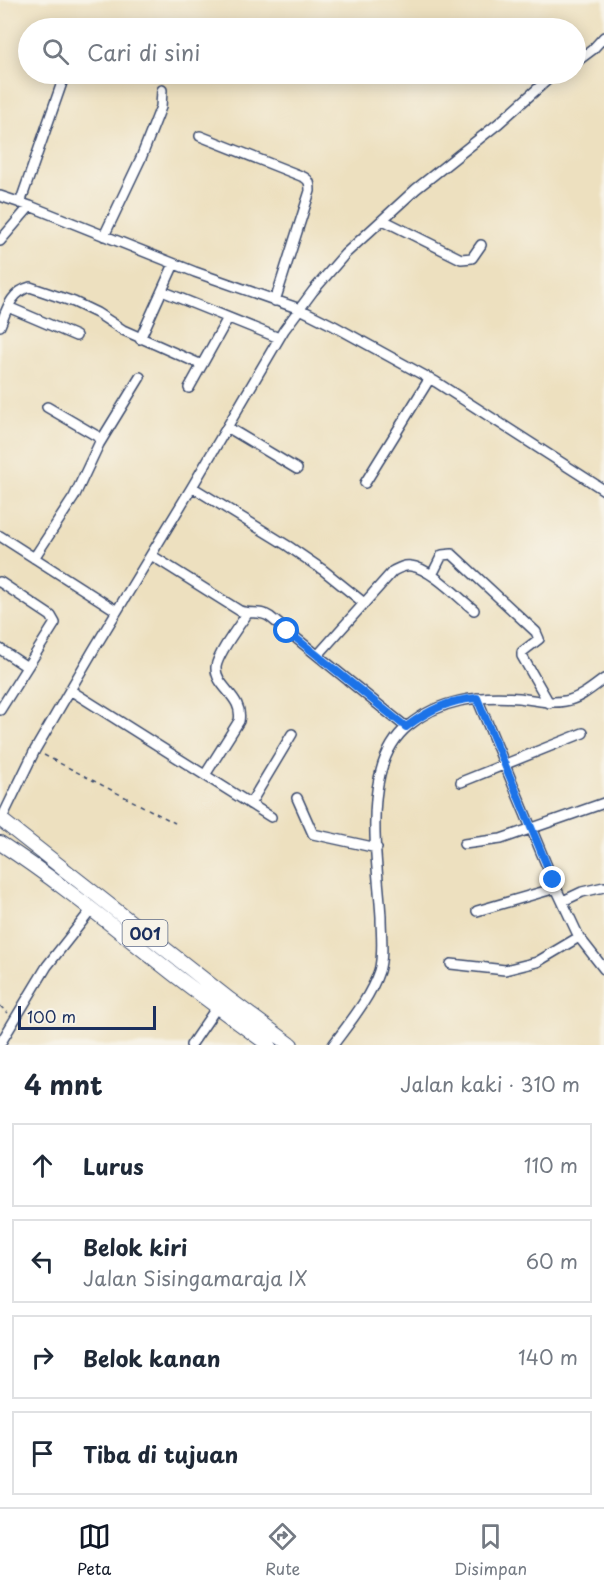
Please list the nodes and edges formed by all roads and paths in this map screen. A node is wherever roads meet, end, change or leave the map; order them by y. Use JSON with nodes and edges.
{"nodes":[{"id":1,"x":604,"y":37,"type":"edge"},
{"id":2,"x":586,"y":54,"type":"edge"},
{"id":3,"x":61,"y":84,"type":"edge"},
{"id":4,"x":543,"y":84,"type":"edge"},
{"id":5,"x":162,"y":90,"type":"dead end"},
{"id":6,"x":200,"y":136,"type":"dead end"},
{"id":7,"x":0,"y":196,"type":"edge"},
{"id":8,"x":25,"y":204,"type":"junction"},
{"id":9,"x":382,"y":220,"type":"junction"},
{"id":10,"x":104,"y":236,"type":"junction"},
{"id":11,"x":0,"y":241,"type":"edge"},
{"id":12,"x":481,"y":245,"type":"dead end"},
{"id":13,"x":174,"y":264,"type":"junction"},
{"id":14,"x":162,"y":291,"type":"junction"},
{"id":15,"x":275,"y":302,"type":"junction"},
{"id":16,"x":8,"y":307,"type":"junction"},
{"id":17,"x":300,"y":309,"type":"junction"},
{"id":18,"x":228,"y":318,"type":"junction"},
{"id":19,"x":0,"y":326,"type":"edge"},
{"id":20,"x":76,"y":336,"type":"dead end"},
{"id":21,"x":279,"y":338,"type":"junction"},
{"id":22,"x":140,"y":339,"type":"junction"},
{"id":23,"x":202,"y":365,"type":"junction"},
{"id":24,"x":140,"y":377,"type":"dead end"},
{"id":25,"x":430,"y":378,"type":"junction"},
{"id":26,"x":189,"y":388,"type":"dead end"},
{"id":27,"x":46,"y":407,"type":"dead end"},
{"id":28,"x":228,"y":428,"type":"junction"},
{"id":29,"x":102,"y":439,"type":"junction"},
{"id":30,"x":297,"y":469,"type":"dead end"},
{"id":31,"x":365,"y":483,"type":"dead end"},
{"id":32,"x":192,"y":487,"type":"junction"},
{"id":33,"x":604,"y":489,"type":"edge"},
{"id":34,"x":0,"y":536,"type":"edge"},
{"id":35,"x":151,"y":555,"type":"junction"},
{"id":36,"x":34,"y":558,"type":"junction"},
{"id":37,"x":432,"y":576,"type":"junction"},
{"id":38,"x":0,"y":582,"type":"edge"},
{"id":39,"x":364,"y":603,"type":"junction"},
{"id":40,"x":474,"y":610,"type":"dead end"},
{"id":41,"x":117,"y":611,"type":"junction"},
{"id":42,"x":247,"y":614,"type":"junction"},
{"id":43,"x":0,"y":649,"type":"edge"},
{"id":44,"x":318,"y":655,"type":"junction"},
{"id":45,"x":27,"y":667,"type":"junction"},
{"id":46,"x":604,"y":679,"type":"edge"},
{"id":47,"x":70,"y":690,"type":"junction"},
{"id":48,"x":477,"y":698,"type":"junction"},
{"id":49,"x":549,"y":703,"type":"junction"},
{"id":50,"x":0,"y":710,"type":"edge"},
{"id":51,"x":406,"y":727,"type":"junction"},
{"id":52,"x":583,"y":733,"type":"dead end"},
{"id":53,"x":292,"y":734,"type":"dead end"},
{"id":54,"x":35,"y":750,"type":"junction"},
{"id":55,"x":504,"y":764,"type":"junction"},
{"id":56,"x":205,"y":775,"type":"junction"},
{"id":57,"x":461,"y":782,"type":"dead end"},
{"id":58,"x":297,"y":798,"type":"dead end"},
{"id":59,"x":604,"y":803,"type":"edge"},
{"id":60,"x":250,"y":804,"type":"junction"},
{"id":61,"x":271,"y":817,"type":"dead end"},
{"id":62,"x":0,"y":819,"type":"edge"},
{"id":63,"x":175,"y":823,"type":"dead end"},
{"id":64,"x":531,"y":828,"type":"junction"},
{"id":65,"x":464,"y":844,"type":"dead end"},
{"id":66,"x":1,"y":845,"type":"edge"},
{"id":67,"x":34,"y":846,"type":"junction"},
{"id":68,"x":376,"y":849,"type":"junction"},
{"id":69,"x":24,"y":858,"type":"junction"},
{"id":70,"x":604,"y":887,"type":"edge"},
{"id":71,"x":556,"y":888,"type":"junction"},
{"id":72,"x":563,"y":901,"type":"junction"},
{"id":73,"x":92,"y":909,"type":"junction"},
{"id":74,"x":477,"y":911,"type":"dead end"},
{"id":75,"x":579,"y":936,"type":"junction"},
{"id":76,"x":451,"y":964,"type":"dead end"},
{"id":77,"x":604,"y":969,"type":"edge"},
{"id":78,"x":218,"y":1007,"type":"junction"},
{"id":79,"x":0,"y":1044,"type":"edge"},
{"id":80,"x":191,"y":1045,"type":"edge"},
{"id":81,"x":269,"y":1045,"type":"edge"},
{"id":82,"x":291,"y":1045,"type":"edge"},
{"id":83,"x":333,"y":1045,"type":"edge"}],
"edges":[{"from":1,"to":2,"type":"street"},
{"from":3,"to":8,"type":"street"},
{"from":4,"to":9,"type":"street"},
{"from":5,"to":10,"type":"street"},
{"from":6,"to":15,"type":"street"},
{"from":7,"to":8,"type":"street"},
{"from":8,"to":10,"type":"street"},
{"from":8,"to":11,"type":"street"},
{"from":9,"to":12,"type":"street"},
{"from":9,"to":17,"type":"street"},
{"from":10,"to":13,"type":"street"},
{"from":13,"to":14,"type":"street"},
{"from":13,"to":15,"type":"street"},
{"from":14,"to":18,"type":"street"},
{"from":14,"to":22,"type":"street"},
{"from":15,"to":17,"type":"street"},
{"from":16,"to":19,"type":"street"},
{"from":16,"to":20,"type":"street"},
{"from":16,"to":22,"type":"street"},
{"from":17,"to":21,"type":"street"},
{"from":17,"to":25,"type":"street"},
{"from":18,"to":21,"type":"street"},
{"from":18,"to":23,"type":"street"},
{"from":21,"to":28,"type":"street"},
{"from":22,"to":23,"type":"street"},
{"from":23,"to":26,"type":"street"},
{"from":24,"to":29,"type":"street"},
{"from":25,"to":31,"type":"street"},
{"from":25,"to":33,"type":"street"},
{"from":27,"to":29,"type":"street"},
{"from":28,"to":30,"type":"street"},
{"from":28,"to":32,"type":"street"},
{"from":29,"to":36,"type":"street"},
{"from":32,"to":35,"type":"street"},
{"from":32,"to":39,"type":"street"},
{"from":34,"to":36,"type":"street"},
{"from":35,"to":41,"type":"street"},
{"from":35,"to":42,"type":"street"},
{"from":36,"to":41,"type":"street"},
{"from":37,"to":39,"type":"street"},
{"from":37,"to":40,"type":"street"},
{"from":37,"to":49,"type":"street"},
{"from":38,"to":45,"type":"street"},
{"from":39,"to":44,"type":"street"},
{"from":41,"to":47,"type":"street"},
{"from":42,"to":44,"type":"street"},
{"from":42,"to":56,"type":"street"},
{"from":43,"to":45,"type":"street"},
{"from":44,"to":51,"type":"street"},
{"from":45,"to":50,"type":"street"},
{"from":46,"to":49,"type":"street"},
{"from":47,"to":54,"type":"street"},
{"from":47,"to":56,"type":"street"},
{"from":48,"to":49,"type":"street"},
{"from":48,"to":51,"type":"street"},
{"from":48,"to":55,"type":"street"},
{"from":51,"to":68,"type":"street"},
{"from":52,"to":55,"type":"street"},
{"from":53,"to":60,"type":"street"},
{"from":54,"to":62,"type":"street"},
{"from":54,"to":63,"type":"path"},
{"from":55,"to":57,"type":"street"},
{"from":55,"to":64,"type":"street"},
{"from":56,"to":60,"type":"street"},
{"from":58,"to":68,"type":"street"},
{"from":59,"to":64,"type":"street"},
{"from":60,"to":61,"type":"street"},
{"from":62,"to":67,"type":"highway","number":"001"},
{"from":64,"to":65,"type":"street"},
{"from":64,"to":71,"type":"street"},
{"from":66,"to":69,"type":"highway","number":"001"},
{"from":67,"to":69,"type":"highway"},
{"from":67,"to":82,"type":"highway","number":"001"},
{"from":68,"to":83,"type":"street"},
{"from":69,"to":73,"type":"highway","number":"001"},
{"from":70,"to":72,"type":"street"},
{"from":71,"to":72,"type":"street"},
{"from":71,"to":74,"type":"street"},
{"from":72,"to":75,"type":"street"},
{"from":73,"to":78,"type":"highway","number":"001"},
{"from":73,"to":79,"type":"street"},
{"from":75,"to":76,"type":"street"},
{"from":75,"to":77,"type":"street"},
{"from":78,"to":80,"type":"street"},
{"from":78,"to":81,"type":"highway","number":"001"}]}
